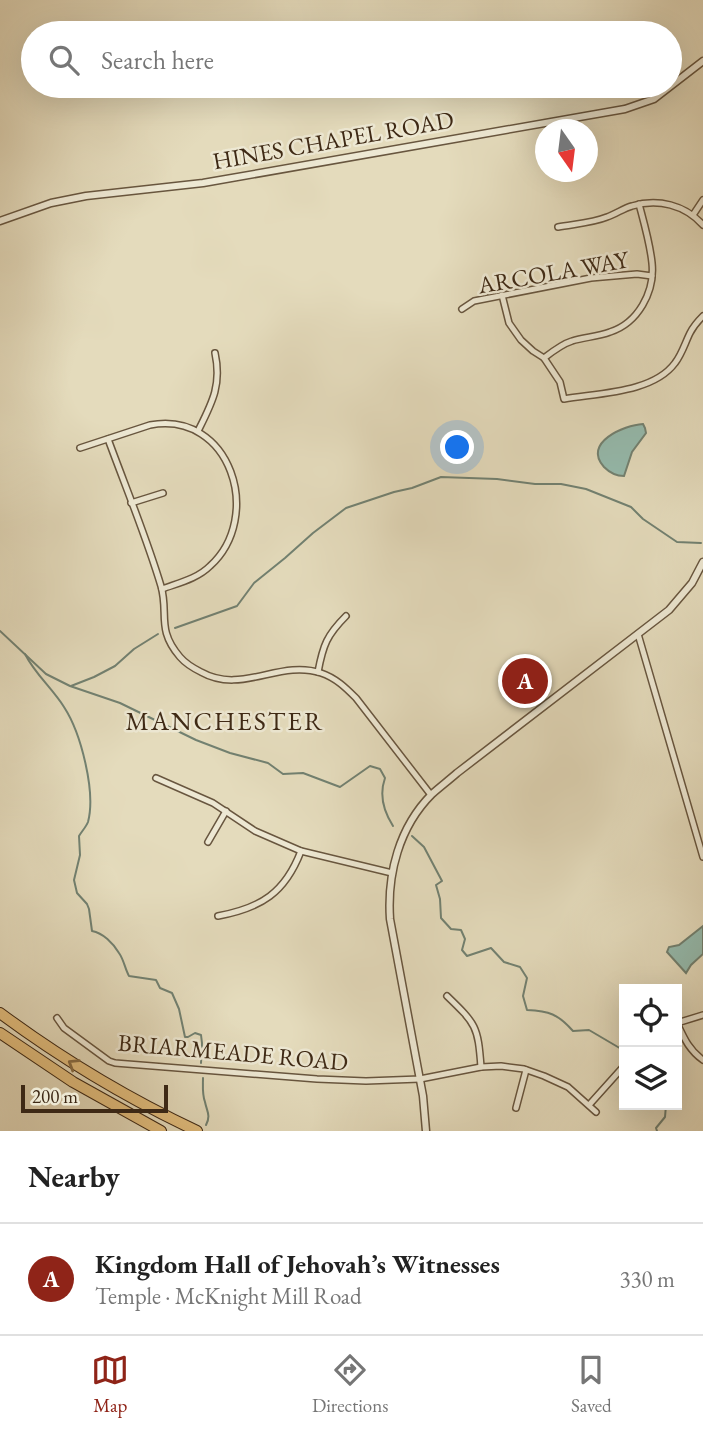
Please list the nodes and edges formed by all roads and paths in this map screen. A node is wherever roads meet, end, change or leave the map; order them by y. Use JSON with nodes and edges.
{"nodes":[{"id":1,"x":703,"y":61,"type":"edge"},
{"id":2,"x":682,"y":77,"type":"edge"},
{"id":3,"x":655,"y":98,"type":"edge"},
{"id":4,"x":703,"y":200,"type":"edge"},
{"id":5,"x":639,"y":204,"type":"junction"},
{"id":6,"x":692,"y":215,"type":"junction"},
{"id":7,"x":0,"y":221,"type":"edge"},
{"id":8,"x":703,"y":225,"type":"edge"},
{"id":9,"x":558,"y":227,"type":"dead end"},
{"id":10,"x":652,"y":276,"type":"junction"},
{"id":11,"x":502,"y":295,"type":"junction"},
{"id":12,"x":462,"y":309,"type":"dead end"},
{"id":13,"x":703,"y":316,"type":"edge"},
{"id":14,"x":215,"y":353,"type":"dead end"},
{"id":15,"x":544,"y":358,"type":"junction"},
{"id":16,"x":198,"y":431,"type":"junction"},
{"id":17,"x":108,"y":439,"type":"junction"},
{"id":18,"x":80,"y":448,"type":"dead end"},
{"id":19,"x":163,"y":493,"type":"dead end"},
{"id":20,"x":131,"y":503,"type":"junction"},
{"id":21,"x":703,"y":562,"type":"edge"},
{"id":22,"x":162,"y":589,"type":"junction"},
{"id":23,"x":346,"y":616,"type":"dead end"},
{"id":24,"x":638,"y":634,"type":"junction"},
{"id":25,"x":318,"y":672,"type":"junction"},
{"id":26,"x":156,"y":778,"type":"dead end"},
{"id":27,"x":431,"y":795,"type":"junction"},
{"id":28,"x":226,"y":811,"type":"junction"},
{"id":29,"x":208,"y":842,"type":"dead end"},
{"id":30,"x":301,"y":851,"type":"junction"},
{"id":31,"x":703,"y":857,"type":"edge"},
{"id":32,"x":392,"y":873,"type":"junction"},
{"id":33,"x":218,"y":916,"type":"dead end"},
{"id":34,"x":447,"y":996,"type":"dead end"},
{"id":35,"x":0,"y":1013,"type":"edge"},
{"id":36,"x":703,"y":1015,"type":"edge"},
{"id":37,"x":57,"y":1018,"type":"dead end"},
{"id":38,"x":682,"y":1021,"type":"edge"},
{"id":39,"x":0,"y":1033,"type":"edge"},
{"id":40,"x":682,"y":1033,"type":"edge"},
{"id":41,"x":703,"y":1060,"type":"edge"},
{"id":42,"x":481,"y":1067,"type":"junction"},
{"id":43,"x":526,"y":1070,"type":"junction"},
{"id":44,"x":619,"y":1072,"type":"edge"},
{"id":45,"x":420,"y":1079,"type":"junction"},
{"id":46,"x":589,"y":1105,"type":"junction"},
{"id":47,"x":516,"y":1108,"type":"dead end"},
{"id":48,"x":596,"y":1112,"type":"dead end"},
{"id":49,"x":161,"y":1131,"type":"edge"},
{"id":50,"x":197,"y":1131,"type":"edge"},
{"id":51,"x":426,"y":1131,"type":"edge"}],
"edges":[{"from":1,"to":2,"type":"street","name":"HINES CHAPEL ROAD"},
{"from":3,"to":7,"type":"street","name":"HINES CHAPEL ROAD"},
{"from":4,"to":6,"type":"street"},
{"from":5,"to":6,"type":"street"},
{"from":5,"to":9,"type":"street"},
{"from":5,"to":10,"type":"street"},
{"from":6,"to":8,"type":"street"},
{"from":10,"to":11,"type":"street","name":"ARCOLA WAY"},
{"from":10,"to":15,"type":"street"},
{"from":11,"to":12,"type":"street","name":"ARCOLA WAY"},
{"from":11,"to":15,"type":"street"},
{"from":13,"to":15,"type":"street"},
{"from":14,"to":16,"type":"street"},
{"from":16,"to":17,"type":"street"},
{"from":16,"to":22,"type":"street"},
{"from":17,"to":18,"type":"street"},
{"from":17,"to":20,"type":"street"},
{"from":19,"to":20,"type":"street"},
{"from":20,"to":22,"type":"street"},
{"from":21,"to":24,"type":"street"},
{"from":22,"to":25,"type":"street"},
{"from":23,"to":25,"type":"street"},
{"from":24,"to":27,"type":"street"},
{"from":24,"to":31,"type":"street"},
{"from":25,"to":27,"type":"street"},
{"from":26,"to":28,"type":"street"},
{"from":27,"to":32,"type":"street"},
{"from":28,"to":29,"type":"street"},
{"from":28,"to":30,"type":"street"},
{"from":30,"to":32,"type":"street"},
{"from":30,"to":33,"type":"street"},
{"from":32,"to":45,"type":"street"},
{"from":34,"to":42,"type":"street"},
{"from":50,"to":35,"type":"highway","one_way":true},
{"from":36,"to":38,"type":"street"},
{"from":37,"to":45,"type":"street","name":"BRIARMEADE ROAD"},
{"from":39,"to":49,"type":"highway"},
{"from":40,"to":41,"type":"street"},
{"from":42,"to":43,"type":"street","name":"BRIARMEADE ROAD"},
{"from":42,"to":45,"type":"street","name":"BRIARMEADE ROAD"},
{"from":43,"to":46,"type":"street","name":"BRIARMEADE ROAD"},
{"from":43,"to":47,"type":"street"},
{"from":44,"to":46,"type":"street"},
{"from":45,"to":51,"type":"street"},
{"from":46,"to":48,"type":"street","name":"BRIARMEADE ROAD"}]}
